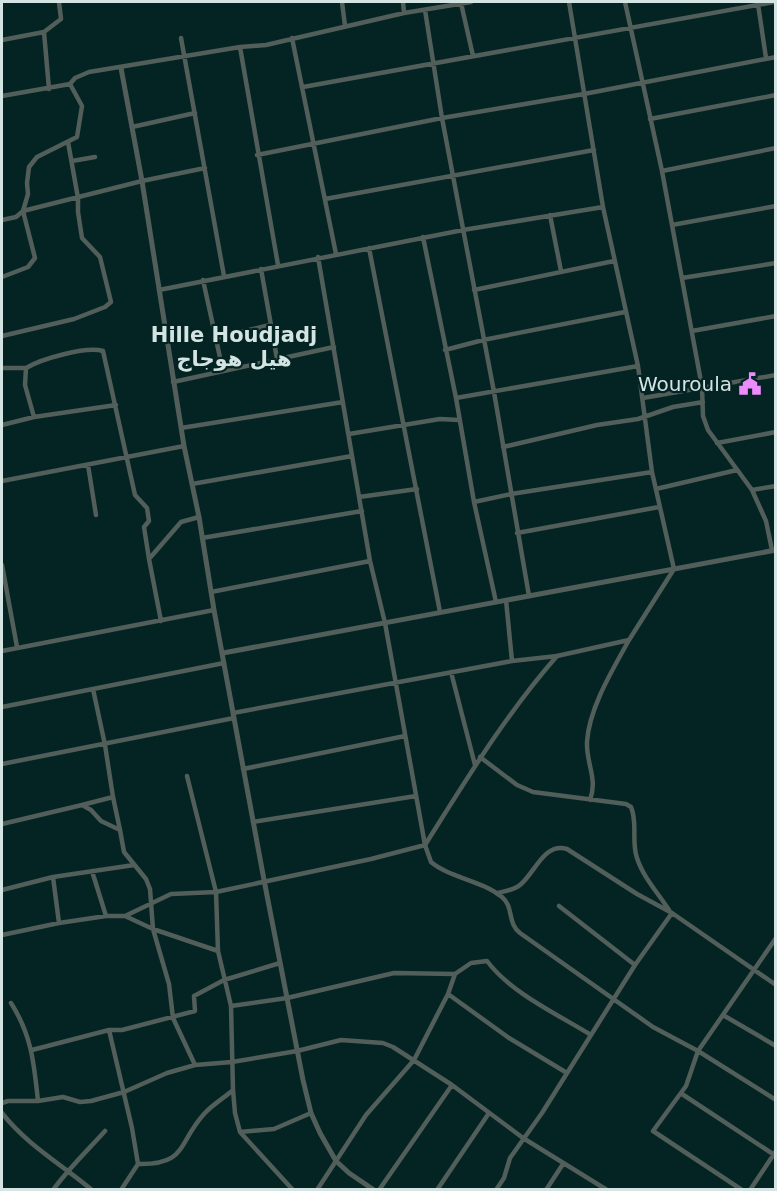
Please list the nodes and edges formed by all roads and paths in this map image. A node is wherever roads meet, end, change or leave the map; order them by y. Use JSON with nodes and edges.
{"nodes":[{"id":1,"x":59,"y":2,"type":"edge"},
{"id":2,"x":342,"y":2,"type":"edge"},
{"id":3,"x":402,"y":2,"type":"edge"},
{"id":4,"x":461,"y":2,"type":"edge"},
{"id":5,"x":471,"y":2,"type":"edge"},
{"id":6,"x":569,"y":2,"type":"edge"},
{"id":7,"x":625,"y":2,"type":"edge"},
{"id":8,"x":774,"y":2,"type":"edge"},
{"id":9,"x":758,"y":4,"type":"junction"},
{"id":10,"x":425,"y":10,"type":"junction"},
{"id":11,"x":404,"y":13,"type":"junction"},
{"id":12,"x":345,"y":26,"type":"junction"},
{"id":13,"x":630,"y":27,"type":"junction"},
{"id":14,"x":44,"y":32,"type":"junction"},
{"id":15,"x":181,"y":38,"type":"dead end"},
{"id":16,"x":292,"y":38,"type":"junction"},
{"id":17,"x":574,"y":39,"type":"junction"},
{"id":18,"x":2,"y":40,"type":"edge"},
{"id":19,"x":240,"y":47,"type":"junction"},
{"id":20,"x":473,"y":56,"type":"junction"},
{"id":21,"x":185,"y":57,"type":"junction"},
{"id":22,"x":776,"y":57,"type":"edge"},
{"id":23,"x":766,"y":58,"type":"junction"},
{"id":24,"x":434,"y":65,"type":"junction"},
{"id":25,"x":121,"y":68,"type":"junction"},
{"id":26,"x":642,"y":82,"type":"junction"},
{"id":27,"x":70,"y":84,"type":"junction"},
{"id":28,"x":303,"y":87,"type":"junction"},
{"id":29,"x":49,"y":89,"type":"junction"},
{"id":30,"x":584,"y":94,"type":"junction"},
{"id":31,"x":776,"y":95,"type":"edge"},
{"id":32,"x":2,"y":96,"type":"edge"},
{"id":33,"x":195,"y":113,"type":"junction"},
{"id":34,"x":442,"y":118,"type":"junction"},
{"id":35,"x":650,"y":119,"type":"junction"},
{"id":36,"x":132,"y":127,"type":"junction"},
{"id":37,"x":68,"y":142,"type":"junction"},
{"id":38,"x":313,"y":142,"type":"junction"},
{"id":39,"x":776,"y":148,"type":"edge"},
{"id":40,"x":594,"y":150,"type":"junction"},
{"id":41,"x":257,"y":155,"type":"junction"},
{"id":42,"x":95,"y":157,"type":"dead end"},
{"id":43,"x":72,"y":161,"type":"junction"},
{"id":44,"x":205,"y":168,"type":"junction"},
{"id":45,"x":662,"y":171,"type":"junction"},
{"id":46,"x":453,"y":176,"type":"junction"},
{"id":47,"x":142,"y":181,"type":"junction"},
{"id":48,"x":78,"y":198,"type":"junction"},
{"id":49,"x":325,"y":199,"type":"junction"},
{"id":50,"x":776,"y":206,"type":"edge"},
{"id":51,"x":603,"y":207,"type":"junction"},
{"id":52,"x":23,"y":211,"type":"junction"},
{"id":53,"x":550,"y":215,"type":"junction"},
{"id":54,"x":2,"y":220,"type":"edge"},
{"id":55,"x":672,"y":225,"type":"junction"},
{"id":56,"x":463,"y":230,"type":"junction"},
{"id":57,"x":423,"y":237,"type":"junction"},
{"id":58,"x":369,"y":248,"type":"junction"},
{"id":59,"x":336,"y":254,"type":"junction"},
{"id":60,"x":318,"y":257,"type":"junction"},
{"id":61,"x":614,"y":261,"type":"junction"},
{"id":62,"x":776,"y":263,"type":"edge"},
{"id":63,"x":278,"y":265,"type":"junction"},
{"id":64,"x":261,"y":269,"type":"junction"},
{"id":65,"x":561,"y":271,"type":"junction"},
{"id":66,"x":224,"y":276,"type":"junction"},
{"id":67,"x":2,"y":277,"type":"edge"},
{"id":68,"x":682,"y":278,"type":"junction"},
{"id":69,"x":203,"y":280,"type":"junction"},
{"id":70,"x":159,"y":290,"type":"junction"},
{"id":71,"x":474,"y":290,"type":"junction"},
{"id":72,"x":625,"y":312,"type":"junction"},
{"id":73,"x":776,"y":316,"type":"edge"},
{"id":74,"x":270,"y":325,"type":"junction"},
{"id":75,"x":692,"y":331,"type":"junction"},
{"id":76,"x":2,"y":336,"type":"edge"},
{"id":77,"x":216,"y":339,"type":"junction"},
{"id":78,"x":483,"y":340,"type":"junction"},
{"id":79,"x":334,"y":347,"type":"junction"},
{"id":80,"x":444,"y":350,"type":"junction"},
{"id":81,"x":277,"y":359,"type":"junction"},
{"id":82,"x":638,"y":366,"type":"junction"},
{"id":83,"x":2,"y":368,"type":"edge"},
{"id":84,"x":26,"y":368,"type":"junction"},
{"id":85,"x":223,"y":370,"type":"junction"},
{"id":86,"x":776,"y":375,"type":"edge"},
{"id":87,"x":173,"y":382,"type":"junction"},
{"id":88,"x":702,"y":387,"type":"junction"},
{"id":89,"x":494,"y":392,"type":"junction"},
{"id":90,"x":456,"y":398,"type":"junction"},
{"id":91,"x":643,"y":398,"type":"junction"},
{"id":92,"x":343,"y":402,"type":"junction"},
{"id":93,"x":703,"y":402,"type":"junction"},
{"id":94,"x":116,"y":405,"type":"junction"},
{"id":95,"x":34,"y":417,"type":"junction"},
{"id":96,"x":645,"y":417,"type":"junction"},
{"id":97,"x":459,"y":420,"type":"junction"},
{"id":98,"x":2,"y":425,"type":"edge"},
{"id":99,"x":404,"y":426,"type":"junction"},
{"id":100,"x":181,"y":428,"type":"junction"},
{"id":101,"x":776,"y":432,"type":"edge"},
{"id":102,"x":349,"y":434,"type":"junction"},
{"id":103,"x":717,"y":443,"type":"junction"},
{"id":104,"x":184,"y":446,"type":"junction"},
{"id":105,"x":503,"y":447,"type":"junction"},
{"id":106,"x":352,"y":456,"type":"junction"},
{"id":107,"x":128,"y":458,"type":"junction"},
{"id":108,"x":88,"y":465,"type":"junction"},
{"id":109,"x":736,"y":470,"type":"junction"},
{"id":110,"x":652,"y":472,"type":"junction"},
{"id":111,"x":2,"y":481,"type":"edge"},
{"id":112,"x":192,"y":484,"type":"junction"},
{"id":113,"x":776,"y":486,"type":"edge"},
{"id":114,"x":417,"y":489,"type":"junction"},
{"id":115,"x":656,"y":489,"type":"junction"},
{"id":116,"x":752,"y":490,"type":"junction"},
{"id":117,"x":511,"y":494,"type":"junction"},
{"id":118,"x":359,"y":497,"type":"junction"},
{"id":119,"x":474,"y":502,"type":"junction"},
{"id":120,"x":659,"y":507,"type":"junction"},
{"id":121,"x":362,"y":512,"type":"junction"},
{"id":122,"x":96,"y":515,"type":"dead end"},
{"id":123,"x":199,"y":517,"type":"junction"},
{"id":124,"x":517,"y":533,"type":"junction"},
{"id":125,"x":202,"y":538,"type":"junction"},
{"id":126,"x":774,"y":550,"type":"edge"},
{"id":127,"x":149,"y":559,"type":"junction"},
{"id":128,"x":370,"y":561,"type":"junction"},
{"id":129,"x":2,"y":565,"type":"edge"},
{"id":130,"x":674,"y":569,"type":"junction"},
{"id":131,"x":211,"y":592,"type":"junction"},
{"id":132,"x":529,"y":596,"type":"junction"},
{"id":133,"x":506,"y":600,"type":"junction"},
{"id":134,"x":496,"y":602,"type":"junction"},
{"id":135,"x":214,"y":609,"type":"junction"},
{"id":136,"x":440,"y":612,"type":"junction"},
{"id":137,"x":160,"y":621,"type":"junction"},
{"id":138,"x":385,"y":623,"type":"junction"},
{"id":139,"x":629,"y":640,"type":"junction"},
{"id":140,"x":17,"y":647,"type":"junction"},
{"id":141,"x":2,"y":651,"type":"edge"},
{"id":142,"x":223,"y":653,"type":"junction"},
{"id":143,"x":557,"y":656,"type":"junction"},
{"id":144,"x":512,"y":661,"type":"junction"},
{"id":145,"x":224,"y":663,"type":"junction"},
{"id":146,"x":451,"y":672,"type":"junction"},
{"id":147,"x":396,"y":683,"type":"junction"},
{"id":148,"x":93,"y":689,"type":"junction"},
{"id":149,"x":2,"y":707,"type":"edge"},
{"id":150,"x":234,"y":715,"type":"junction"},
{"id":151,"x":405,"y":736,"type":"junction"},
{"id":152,"x":105,"y":745,"type":"junction"},
{"id":153,"x":480,"y":757,"type":"junction"},
{"id":154,"x":2,"y":764,"type":"edge"},
{"id":155,"x":475,"y":765,"type":"junction"},
{"id":156,"x":243,"y":769,"type":"junction"},
{"id":157,"x":187,"y":776,"type":"dead end"},
{"id":158,"x":416,"y":796,"type":"junction"},
{"id":159,"x":113,"y":797,"type":"junction"},
{"id":160,"x":590,"y":800,"type":"junction"},
{"id":161,"x":82,"y":804,"type":"junction"},
{"id":162,"x":253,"y":822,"type":"junction"},
{"id":163,"x":2,"y":824,"type":"edge"},
{"id":164,"x":120,"y":831,"type":"junction"},
{"id":165,"x":425,"y":845,"type":"junction"},
{"id":166,"x":134,"y":865,"type":"junction"},
{"id":167,"x":92,"y":871,"type":"junction"},
{"id":168,"x":53,"y":877,"type":"junction"},
{"id":169,"x":264,"y":880,"type":"junction"},
{"id":170,"x":2,"y":890,"type":"edge"},
{"id":171,"x":216,"y":891,"type":"junction"},
{"id":172,"x":497,"y":893,"type":"junction"},
{"id":173,"x":152,"y":901,"type":"junction"},
{"id":174,"x":559,"y":906,"type":"dead end"},
{"id":175,"x":671,"y":912,"type":"junction"},
{"id":176,"x":106,"y":916,"type":"junction"},
{"id":177,"x":124,"y":916,"type":"junction"},
{"id":178,"x":59,"y":923,"type":"junction"},
{"id":179,"x":153,"y":929,"type":"junction"},
{"id":180,"x":2,"y":935,"type":"edge"},
{"id":181,"x":776,"y":938,"type":"edge"},
{"id":182,"x":218,"y":951,"type":"junction"},
{"id":183,"x":280,"y":963,"type":"junction"},
{"id":184,"x":635,"y":965,"type":"junction"},
{"id":185,"x":753,"y":970,"type":"junction"},
{"id":186,"x":455,"y":974,"type":"junction"},
{"id":187,"x":224,"y":980,"type":"junction"},
{"id":188,"x":776,"y":985,"type":"edge"},
{"id":189,"x":448,"y":994,"type":"junction"},
{"id":190,"x":286,"y":998,"type":"junction"},
{"id":191,"x":614,"y":1000,"type":"junction"},
{"id":192,"x":11,"y":1003,"type":"dead end"},
{"id":193,"x":231,"y":1006,"type":"junction"},
{"id":194,"x":723,"y":1015,"type":"junction"},
{"id":195,"x":173,"y":1018,"type":"junction"},
{"id":196,"x":109,"y":1030,"type":"junction"},
{"id":197,"x":591,"y":1035,"type":"junction"},
{"id":198,"x":776,"y":1046,"type":"edge"},
{"id":199,"x":32,"y":1050,"type":"junction"},
{"id":200,"x":297,"y":1051,"type":"junction"},
{"id":201,"x":698,"y":1051,"type":"junction"},
{"id":202,"x":414,"y":1060,"type":"junction"},
{"id":203,"x":232,"y":1062,"type":"junction"},
{"id":204,"x":195,"y":1065,"type":"junction"},
{"id":205,"x":567,"y":1073,"type":"junction"},
{"id":206,"x":452,"y":1085,"type":"junction"},
{"id":207,"x":233,"y":1090,"type":"junction"},
{"id":208,"x":124,"y":1092,"type":"junction"},
{"id":209,"x":682,"y":1094,"type":"junction"},
{"id":210,"x":776,"y":1100,"type":"edge"},
{"id":211,"x":38,"y":1101,"type":"junction"},
{"id":212,"x":2,"y":1103,"type":"edge"},
{"id":213,"x":2,"y":1113,"type":"edge"},
{"id":214,"x":311,"y":1113,"type":"junction"},
{"id":215,"x":489,"y":1113,"type":"junction"},
{"id":216,"x":105,"y":1131,"type":"dead end"},
{"id":217,"x":240,"y":1132,"type":"junction"},
{"id":218,"x":523,"y":1138,"type":"junction"},
{"id":219,"x":775,"y":1154,"type":"edge"},
{"id":220,"x":336,"y":1161,"type":"junction"},
{"id":221,"x":138,"y":1164,"type":"junction"},
{"id":222,"x":563,"y":1164,"type":"junction"},
{"id":223,"x":68,"y":1169,"type":"junction"},
{"id":224,"x":53,"y":1190,"type":"edge"},
{"id":225,"x":92,"y":1190,"type":"edge"},
{"id":226,"x":121,"y":1190,"type":"edge"},
{"id":227,"x":292,"y":1190,"type":"edge"},
{"id":228,"x":317,"y":1190,"type":"edge"},
{"id":229,"x":374,"y":1190,"type":"edge"},
{"id":230,"x":379,"y":1190,"type":"edge"},
{"id":231,"x":437,"y":1190,"type":"edge"},
{"id":232,"x":496,"y":1190,"type":"edge"},
{"id":233,"x":546,"y":1190,"type":"edge"},
{"id":234,"x":607,"y":1190,"type":"edge"},
{"id":235,"x":742,"y":1190,"type":"edge"},
{"id":236,"x":750,"y":1190,"type":"edge"}],
"edges":[{"from":1,"to":14,"type":"street"},
{"from":2,"to":12,"type":"street"},
{"from":3,"to":11,"type":"street"},
{"from":4,"to":5,"type":"street"},
{"from":4,"to":10,"type":"street"},
{"from":4,"to":20,"type":"street"},
{"from":6,"to":17,"type":"street"},
{"from":7,"to":13,"type":"street"},
{"from":8,"to":9,"type":"street"},
{"from":9,"to":13,"type":"street"},
{"from":9,"to":23,"type":"street"},
{"from":10,"to":11,"type":"street"},
{"from":10,"to":24,"type":"street"},
{"from":11,"to":12,"type":"street"},
{"from":12,"to":16,"type":"street"},
{"from":13,"to":17,"type":"street"},
{"from":13,"to":26,"type":"street"},
{"from":14,"to":18,"type":"street"},
{"from":14,"to":29,"type":"street"},
{"from":15,"to":21,"type":"street"},
{"from":16,"to":19,"type":"street"},
{"from":16,"to":28,"type":"street"},
{"from":17,"to":20,"type":"street"},
{"from":17,"to":30,"type":"street"},
{"from":19,"to":21,"type":"street"},
{"from":19,"to":41,"type":"street"},
{"from":20,"to":24,"type":"street"},
{"from":21,"to":25,"type":"street"},
{"from":21,"to":33,"type":"street"},
{"from":22,"to":23,"type":"street"},
{"from":23,"to":26,"type":"street"},
{"from":24,"to":28,"type":"street"},
{"from":24,"to":34,"type":"street"},
{"from":25,"to":27,"type":"street"},
{"from":25,"to":36,"type":"street"},
{"from":26,"to":30,"type":"street"},
{"from":26,"to":35,"type":"street"},
{"from":27,"to":29,"type":"street"},
{"from":27,"to":37,"type":"street"},
{"from":28,"to":38,"type":"street"},
{"from":29,"to":32,"type":"street"},
{"from":30,"to":34,"type":"street"},
{"from":30,"to":40,"type":"street"},
{"from":31,"to":35,"type":"street"},
{"from":33,"to":36,"type":"street"},
{"from":33,"to":44,"type":"street"},
{"from":34,"to":38,"type":"street"},
{"from":34,"to":46,"type":"street"},
{"from":35,"to":45,"type":"street"},
{"from":36,"to":47,"type":"street"},
{"from":37,"to":43,"type":"street"},
{"from":37,"to":52,"type":"street"},
{"from":38,"to":41,"type":"street"},
{"from":38,"to":49,"type":"street"},
{"from":39,"to":45,"type":"street"},
{"from":40,"to":46,"type":"street"},
{"from":40,"to":51,"type":"street"},
{"from":41,"to":63,"type":"street"},
{"from":42,"to":43,"type":"street"},
{"from":43,"to":48,"type":"street"},
{"from":44,"to":47,"type":"street"},
{"from":44,"to":66,"type":"street"},
{"from":45,"to":55,"type":"street"},
{"from":46,"to":49,"type":"street"},
{"from":46,"to":56,"type":"street"},
{"from":47,"to":48,"type":"street"},
{"from":47,"to":70,"type":"street"},
{"from":48,"to":52,"type":"street"},
{"from":48,"to":76,"type":"street"},
{"from":49,"to":59,"type":"street"},
{"from":50,"to":55,"type":"street"},
{"from":51,"to":53,"type":"street"},
{"from":51,"to":61,"type":"street"},
{"from":52,"to":54,"type":"street"},
{"from":52,"to":67,"type":"street"},
{"from":53,"to":56,"type":"street"},
{"from":53,"to":65,"type":"street"},
{"from":55,"to":68,"type":"street"},
{"from":56,"to":57,"type":"street"},
{"from":56,"to":71,"type":"street"},
{"from":57,"to":58,"type":"street"},
{"from":57,"to":80,"type":"street"},
{"from":58,"to":59,"type":"street"},
{"from":58,"to":99,"type":"street"},
{"from":59,"to":60,"type":"street"},
{"from":60,"to":63,"type":"street"},
{"from":60,"to":79,"type":"street"},
{"from":61,"to":65,"type":"street"},
{"from":61,"to":72,"type":"street"},
{"from":62,"to":68,"type":"street"},
{"from":63,"to":64,"type":"street"},
{"from":64,"to":66,"type":"street"},
{"from":64,"to":74,"type":"street"},
{"from":65,"to":71,"type":"street"},
{"from":66,"to":69,"type":"street"},
{"from":68,"to":75,"type":"street"},
{"from":69,"to":70,"type":"street"},
{"from":69,"to":77,"type":"street"},
{"from":70,"to":87,"type":"street"},
{"from":71,"to":78,"type":"street"},
{"from":72,"to":78,"type":"street"},
{"from":72,"to":82,"type":"street"},
{"from":73,"to":75,"type":"street"},
{"from":74,"to":77,"type":"street"},
{"from":74,"to":81,"type":"street"},
{"from":75,"to":88,"type":"street"},
{"from":77,"to":85,"type":"street"},
{"from":78,"to":80,"type":"street"},
{"from":78,"to":89,"type":"street"},
{"from":79,"to":81,"type":"street"},
{"from":79,"to":92,"type":"street"},
{"from":80,"to":90,"type":"street"},
{"from":81,"to":85,"type":"street"},
{"from":82,"to":89,"type":"street"},
{"from":82,"to":91,"type":"street"},
{"from":83,"to":84,"type":"street"},
{"from":84,"to":94,"type":"street"},
{"from":84,"to":95,"type":"street"},
{"from":85,"to":87,"type":"street"},
{"from":86,"to":88,"type":"street"},
{"from":87,"to":100,"type":"street"},
{"from":88,"to":91,"type":"street"},
{"from":88,"to":93,"type":"street"},
{"from":89,"to":90,"type":"street"},
{"from":89,"to":105,"type":"street"},
{"from":90,"to":97,"type":"street"},
{"from":91,"to":96,"type":"street"},
{"from":92,"to":100,"type":"street"},
{"from":92,"to":102,"type":"street"},
{"from":93,"to":96,"type":"street"},
{"from":93,"to":103,"type":"street"},
{"from":94,"to":95,"type":"street"},
{"from":94,"to":107,"type":"street"},
{"from":95,"to":98,"type":"street"},
{"from":96,"to":105,"type":"street"},
{"from":96,"to":110,"type":"street"},
{"from":97,"to":99,"type":"street"},
{"from":97,"to":119,"type":"street"},
{"from":99,"to":102,"type":"street"},
{"from":99,"to":114,"type":"street"},
{"from":100,"to":104,"type":"street"},
{"from":101,"to":103,"type":"street"},
{"from":102,"to":106,"type":"street"},
{"from":103,"to":109,"type":"street"},
{"from":104,"to":107,"type":"street"},
{"from":104,"to":112,"type":"street"},
{"from":105,"to":117,"type":"street"},
{"from":106,"to":112,"type":"street"},
{"from":106,"to":118,"type":"street"},
{"from":107,"to":108,"type":"street"},
{"from":107,"to":127,"type":"street"},
{"from":108,"to":111,"type":"street"},
{"from":108,"to":122,"type":"street"},
{"from":109,"to":115,"type":"street"},
{"from":109,"to":116,"type":"street"},
{"from":110,"to":115,"type":"street"},
{"from":110,"to":117,"type":"street"},
{"from":112,"to":123,"type":"street"},
{"from":113,"to":116,"type":"street"},
{"from":114,"to":118,"type":"street"},
{"from":114,"to":136,"type":"street"},
{"from":115,"to":120,"type":"street"},
{"from":116,"to":126,"type":"street"},
{"from":117,"to":119,"type":"street"},
{"from":117,"to":124,"type":"street"},
{"from":118,"to":121,"type":"street"},
{"from":119,"to":134,"type":"street"},
{"from":120,"to":124,"type":"street"},
{"from":120,"to":130,"type":"street"},
{"from":121,"to":125,"type":"street"},
{"from":121,"to":128,"type":"street"},
{"from":123,"to":125,"type":"street"},
{"from":123,"to":127,"type":"street"},
{"from":124,"to":132,"type":"street"},
{"from":125,"to":131,"type":"street"},
{"from":126,"to":130,"type":"street"},
{"from":127,"to":137,"type":"street"},
{"from":128,"to":131,"type":"street"},
{"from":128,"to":138,"type":"street"},
{"from":129,"to":140,"type":"street"},
{"from":130,"to":132,"type":"street"},
{"from":130,"to":139,"type":"street"},
{"from":131,"to":135,"type":"street"},
{"from":132,"to":133,"type":"street"},
{"from":133,"to":134,"type":"street"},
{"from":133,"to":144,"type":"street"},
{"from":134,"to":136,"type":"street"},
{"from":135,"to":137,"type":"street"},
{"from":135,"to":142,"type":"street"},
{"from":136,"to":138,"type":"street"},
{"from":137,"to":140,"type":"street"},
{"from":138,"to":142,"type":"street"},
{"from":138,"to":147,"type":"street"},
{"from":139,"to":143,"type":"street"},
{"from":139,"to":160,"type":"street"},
{"from":140,"to":141,"type":"street"},
{"from":142,"to":145,"type":"street"},
{"from":143,"to":144,"type":"street"},
{"from":143,"to":153,"type":"street"},
{"from":144,"to":146,"type":"street"},
{"from":145,"to":148,"type":"street"},
{"from":145,"to":150,"type":"street"},
{"from":146,"to":147,"type":"street"},
{"from":146,"to":155,"type":"street"},
{"from":147,"to":150,"type":"street"},
{"from":147,"to":151,"type":"street"},
{"from":148,"to":149,"type":"street"},
{"from":148,"to":152,"type":"street"},
{"from":150,"to":152,"type":"street"},
{"from":150,"to":156,"type":"street"},
{"from":151,"to":156,"type":"street"},
{"from":151,"to":158,"type":"street"},
{"from":152,"to":154,"type":"street"},
{"from":152,"to":159,"type":"street"},
{"from":153,"to":155,"type":"street"},
{"from":153,"to":160,"type":"street"},
{"from":155,"to":165,"type":"street"},
{"from":156,"to":162,"type":"street"},
{"from":157,"to":171,"type":"street"},
{"from":158,"to":162,"type":"street"},
{"from":158,"to":165,"type":"street"},
{"from":159,"to":161,"type":"street"},
{"from":159,"to":164,"type":"street"},
{"from":160,"to":175,"type":"street"},
{"from":161,"to":163,"type":"street"},
{"from":161,"to":164,"type":"street"},
{"from":162,"to":169,"type":"street"},
{"from":164,"to":166,"type":"street"},
{"from":165,"to":169,"type":"street"},
{"from":165,"to":172,"type":"street"},
{"from":166,"to":167,"type":"street"},
{"from":166,"to":173,"type":"street"},
{"from":167,"to":168,"type":"street"},
{"from":167,"to":176,"type":"street"},
{"from":168,"to":170,"type":"street"},
{"from":168,"to":178,"type":"street"},
{"from":169,"to":171,"type":"street"},
{"from":169,"to":183,"type":"street"},
{"from":171,"to":173,"type":"street"},
{"from":171,"to":182,"type":"street"},
{"from":172,"to":175,"type":"street"},
{"from":172,"to":191,"type":"street"},
{"from":173,"to":177,"type":"street"},
{"from":173,"to":179,"type":"street"},
{"from":174,"to":184,"type":"street"},
{"from":175,"to":184,"type":"street"},
{"from":175,"to":185,"type":"street"},
{"from":176,"to":177,"type":"street"},
{"from":176,"to":178,"type":"street"},
{"from":177,"to":179,"type":"street"},
{"from":178,"to":180,"type":"street"},
{"from":179,"to":182,"type":"street"},
{"from":179,"to":195,"type":"street"},
{"from":181,"to":185,"type":"street"},
{"from":182,"to":187,"type":"street"},
{"from":183,"to":187,"type":"street"},
{"from":183,"to":190,"type":"street"},
{"from":184,"to":191,"type":"street"},
{"from":185,"to":188,"type":"street"},
{"from":185,"to":194,"type":"street"},
{"from":186,"to":189,"type":"street"},
{"from":186,"to":190,"type":"street"},
{"from":186,"to":197,"type":"street"},
{"from":187,"to":193,"type":"street"},
{"from":187,"to":195,"type":"street"},
{"from":189,"to":202,"type":"street"},
{"from":189,"to":205,"type":"street"},
{"from":190,"to":193,"type":"street"},
{"from":190,"to":200,"type":"street"},
{"from":191,"to":197,"type":"street"},
{"from":191,"to":201,"type":"street"},
{"from":192,"to":199,"type":"street"},
{"from":193,"to":203,"type":"street"},
{"from":194,"to":198,"type":"street"},
{"from":194,"to":201,"type":"street"},
{"from":195,"to":196,"type":"street"},
{"from":195,"to":204,"type":"street"},
{"from":196,"to":199,"type":"street"},
{"from":196,"to":208,"type":"street"},
{"from":197,"to":205,"type":"street"},
{"from":199,"to":211,"type":"street"},
{"from":200,"to":202,"type":"street"},
{"from":200,"to":203,"type":"street"},
{"from":200,"to":214,"type":"street"},
{"from":201,"to":209,"type":"street"},
{"from":201,"to":210,"type":"street"},
{"from":202,"to":206,"type":"street"},
{"from":202,"to":220,"type":"street"},
{"from":203,"to":204,"type":"street"},
{"from":203,"to":207,"type":"street"},
{"from":204,"to":208,"type":"street"},
{"from":205,"to":218,"type":"street"},
{"from":206,"to":215,"type":"street"},
{"from":206,"to":230,"type":"street"},
{"from":207,"to":217,"type":"street"},
{"from":207,"to":221,"type":"street"},
{"from":208,"to":211,"type":"street"},
{"from":208,"to":221,"type":"street"},
{"from":209,"to":219,"type":"street"},
{"from":209,"to":235,"type":"street"},
{"from":211,"to":212,"type":"street"},
{"from":213,"to":223,"type":"street"},
{"from":214,"to":217,"type":"street"},
{"from":214,"to":220,"type":"street"},
{"from":215,"to":218,"type":"street"},
{"from":215,"to":231,"type":"street"},
{"from":216,"to":223,"type":"street"},
{"from":217,"to":227,"type":"street"},
{"from":218,"to":222,"type":"street"},
{"from":218,"to":232,"type":"street"},
{"from":219,"to":236,"type":"street"},
{"from":220,"to":228,"type":"street"},
{"from":220,"to":229,"type":"street"},
{"from":221,"to":226,"type":"street"},
{"from":222,"to":233,"type":"street"},
{"from":222,"to":234,"type":"street"},
{"from":223,"to":224,"type":"street"},
{"from":223,"to":225,"type":"street"}]}
